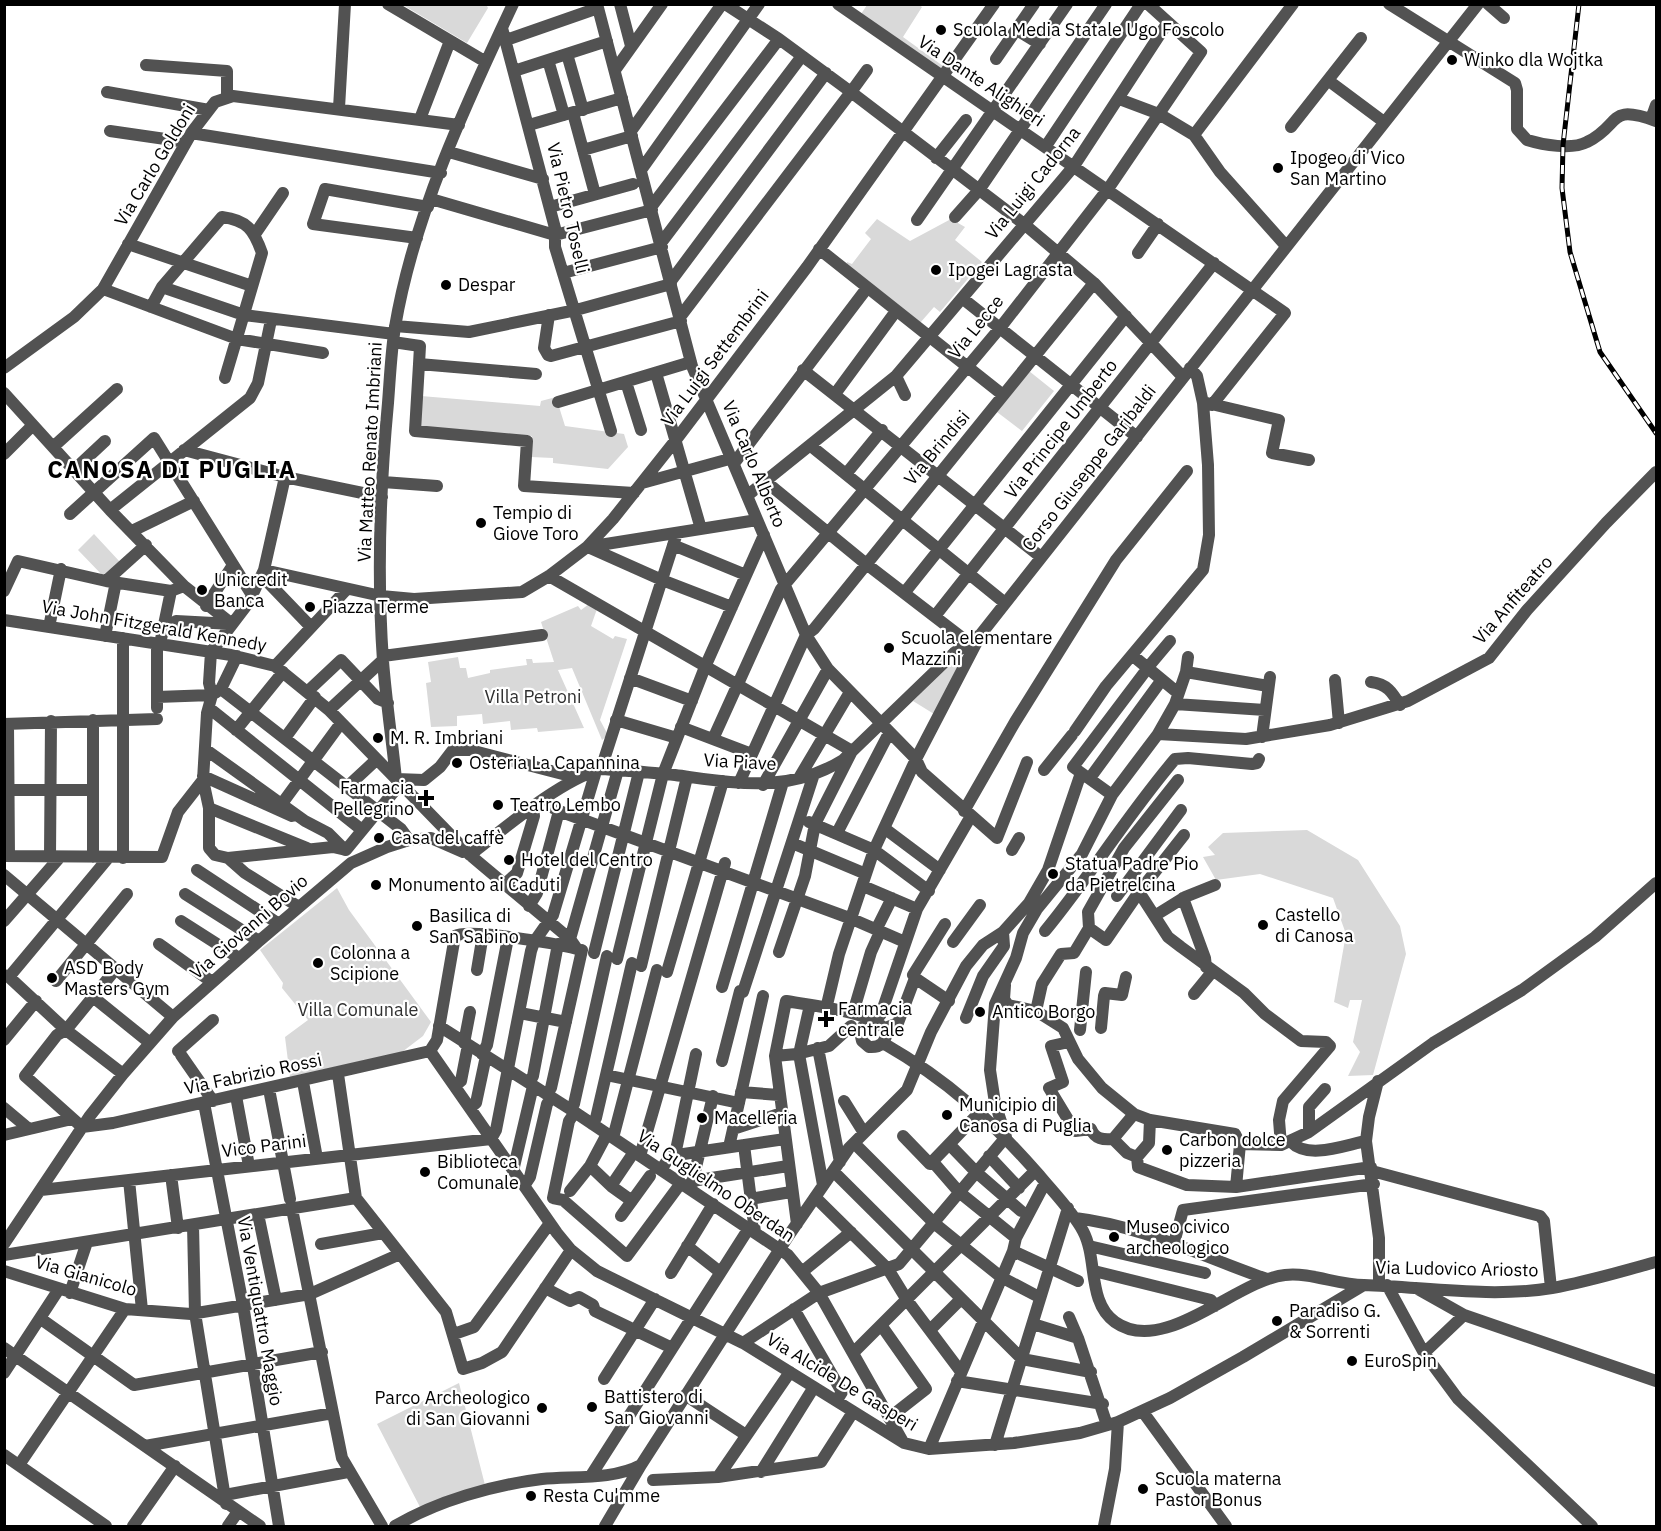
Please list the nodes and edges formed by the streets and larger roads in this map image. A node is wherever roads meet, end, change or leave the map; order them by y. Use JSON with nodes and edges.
{"nodes":[{"id":1,"x":345,"y":4,"type":"edge"},
{"id":2,"x":387,"y":4,"type":"edge"},
{"id":3,"x":513,"y":4,"type":"edge"},
{"id":4,"x":662,"y":4,"type":"edge"},
{"id":5,"x":723,"y":4,"type":"edge"},
{"id":6,"x":759,"y":4,"type":"edge"},
{"id":7,"x":838,"y":4,"type":"edge"},
{"id":8,"x":994,"y":4,"type":"edge"},
{"id":9,"x":1034,"y":4,"type":"edge"},
{"id":10,"x":1067,"y":4,"type":"edge"},
{"id":11,"x":1106,"y":4,"type":"edge"},
{"id":12,"x":1141,"y":4,"type":"edge"},
{"id":13,"x":1148,"y":4,"type":"edge"},
{"id":14,"x":1293,"y":4,"type":"edge"},
{"id":15,"x":1389,"y":4,"type":"edge"},
{"id":16,"x":1478,"y":4,"type":"edge"},
{"id":17,"x":1488,"y":4,"type":"edge"},
{"id":18,"x":597,"y":6,"type":"edge"},
{"id":19,"x":621,"y":6,"type":"edge"},
{"id":20,"x":852,"y":8,"type":"edge"},
{"id":21,"x":1504,"y":18,"type":"dead end"},
{"id":22,"x":748,"y":20,"type":"junction"},
{"id":23,"x":1168,"y":22,"type":"junction"},
{"id":24,"x":1017,"y":30,"type":"junction"},
{"id":25,"x":504,"y":34,"type":"junction"},
{"id":26,"x":1361,"y":38,"type":"dead end"},
{"id":27,"x":779,"y":39,"type":"junction"},
{"id":28,"x":450,"y":41,"type":"junction"},
{"id":29,"x":607,"y":41,"type":"junction"},
{"id":30,"x":1448,"y":42,"type":"junction"},
{"id":31,"x":1040,"y":44,"type":"junction"},
{"id":32,"x":632,"y":46,"type":"junction"},
{"id":33,"x":567,"y":54,"type":"junction"},
{"id":34,"x":802,"y":56,"type":"junction"},
{"id":35,"x":996,"y":59,"type":"dead end"},
{"id":36,"x":548,"y":60,"type":"junction"},
{"id":37,"x":486,"y":62,"type":"junction"},
{"id":38,"x":146,"y":64,"type":"dead end"},
{"id":39,"x":615,"y":70,"type":"junction"},
{"id":40,"x":867,"y":70,"type":"dead end"},
{"id":41,"x":514,"y":71,"type":"junction"},
{"id":42,"x":826,"y":74,"type":"junction"},
{"id":43,"x":943,"y":77,"type":"junction"},
{"id":44,"x":1329,"y":81,"type":"junction"},
{"id":45,"x":107,"y":92,"type":"dead end"},
{"id":46,"x":851,"y":92,"type":"junction"},
{"id":47,"x":226,"y":98,"type":"junction"},
{"id":48,"x":622,"y":98,"type":"junction"},
{"id":49,"x":1119,"y":99,"type":"junction"},
{"id":50,"x":1656,"y":105,"type":"edge"},
{"id":51,"x":339,"y":108,"type":"junction"},
{"id":52,"x":209,"y":110,"type":"junction"},
{"id":53,"x":994,"y":111,"type":"junction"},
{"id":54,"x":573,"y":112,"type":"junction"},
{"id":55,"x":1159,"y":114,"type":"junction"},
{"id":56,"x":420,"y":119,"type":"junction"},
{"id":57,"x":966,"y":120,"type":"dead end"},
{"id":58,"x":1654,"y":120,"type":"edge"},
{"id":59,"x":1384,"y":122,"type":"junction"},
{"id":60,"x":459,"y":125,"type":"junction"},
{"id":61,"x":529,"y":125,"type":"junction"},
{"id":62,"x":1291,"y":126,"type":"dead end"},
{"id":63,"x":1021,"y":129,"type":"junction"},
{"id":64,"x":110,"y":131,"type":"dead end"},
{"id":65,"x":632,"y":133,"type":"junction"},
{"id":66,"x":903,"y":133,"type":"junction"},
{"id":67,"x":1194,"y":135,"type":"junction"},
{"id":68,"x":189,"y":138,"type":"junction"},
{"id":69,"x":1046,"y":146,"type":"junction"},
{"id":70,"x":583,"y":150,"type":"junction"},
{"id":71,"x":449,"y":152,"type":"junction"},
{"id":72,"x":936,"y":158,"type":"junction"},
{"id":73,"x":1074,"y":166,"type":"junction"},
{"id":74,"x":641,"y":170,"type":"junction"},
{"id":75,"x":953,"y":171,"type":"junction"},
{"id":76,"x":441,"y":173,"type":"junction"},
{"id":77,"x":543,"y":179,"type":"junction"},
{"id":78,"x":633,"y":184,"type":"dead end"},
{"id":79,"x":1108,"y":189,"type":"junction"},
{"id":80,"x":979,"y":190,"type":"junction"},
{"id":81,"x":283,"y":193,"type":"dead end"},
{"id":82,"x":595,"y":194,"type":"junction"},
{"id":83,"x":429,"y":203,"type":"junction"},
{"id":84,"x":550,"y":207,"type":"junction"},
{"id":85,"x":652,"y":208,"type":"junction"},
{"id":86,"x":955,"y":217,"type":"dead end"},
{"id":87,"x":917,"y":220,"type":"dead end"},
{"id":88,"x":1024,"y":224,"type":"junction"},
{"id":89,"x":1158,"y":224,"type":"junction"},
{"id":90,"x":255,"y":234,"type":"junction"},
{"id":91,"x":555,"y":235,"type":"junction"},
{"id":92,"x":417,"y":238,"type":"junction"},
{"id":93,"x":128,"y":244,"type":"junction"},
{"id":94,"x":661,"y":245,"type":"junction"},
{"id":95,"x":1286,"y":246,"type":"junction"},
{"id":96,"x":819,"y":249,"type":"junction"},
{"id":97,"x":1058,"y":252,"type":"junction"},
{"id":98,"x":1138,"y":254,"type":"dead end"},
{"id":99,"x":182,"y":263,"type":"junction"},
{"id":100,"x":1214,"y":263,"type":"junction"},
{"id":101,"x":563,"y":273,"type":"junction"},
{"id":102,"x":671,"y":282,"type":"junction"},
{"id":103,"x":1094,"y":283,"type":"junction"},
{"id":104,"x":252,"y":286,"type":"junction"},
{"id":105,"x":162,"y":287,"type":"junction"},
{"id":106,"x":867,"y":288,"type":"junction"},
{"id":107,"x":103,"y":289,"type":"junction"},
{"id":108,"x":1252,"y":289,"type":"junction"},
{"id":109,"x":962,"y":298,"type":"junction"},
{"id":110,"x":151,"y":307,"type":"junction"},
{"id":111,"x":576,"y":310,"type":"junction"},
{"id":112,"x":896,"y":311,"type":"junction"},
{"id":113,"x":244,"y":315,"type":"junction"},
{"id":114,"x":549,"y":315,"type":"junction"},
{"id":115,"x":1126,"y":316,"type":"junction"},
{"id":116,"x":680,"y":319,"type":"junction"},
{"id":117,"x":271,"y":320,"type":"junction"},
{"id":118,"x":1000,"y":328,"type":"junction"},
{"id":119,"x":394,"y":334,"type":"junction"},
{"id":120,"x":928,"y":337,"type":"junction"},
{"id":121,"x":237,"y":339,"type":"junction"},
{"id":122,"x":1152,"y":343,"type":"junction"},
{"id":123,"x":266,"y":345,"type":"junction"},
{"id":124,"x":587,"y":347,"type":"junction"},
{"id":125,"x":323,"y":353,"type":"dead end"},
{"id":126,"x":1035,"y":356,"type":"junction"},
{"id":127,"x":691,"y":362,"type":"junction"},
{"id":128,"x":419,"y":364,"type":"junction"},
{"id":129,"x":967,"y":367,"type":"junction"},
{"id":130,"x":4,"y":368,"type":"edge"},
{"id":131,"x":803,"y":370,"type":"junction"},
{"id":132,"x":656,"y":372,"type":"junction"},
{"id":133,"x":1187,"y":373,"type":"junction"},
{"id":134,"x":536,"y":374,"type":"dead end"},
{"id":135,"x":896,"y":376,"type":"junction"},
{"id":136,"x":225,"y":378,"type":"dead end"},
{"id":137,"x":626,"y":382,"type":"junction"},
{"id":138,"x":1070,"y":383,"type":"junction"},
{"id":139,"x":117,"y":389,"type":"dead end"},
{"id":140,"x":599,"y":390,"type":"junction"},
{"id":141,"x":4,"y":393,"type":"edge"},
{"id":142,"x":835,"y":394,"type":"junction"},
{"id":143,"x":905,"y":395,"type":"dead end"},
{"id":144,"x":1003,"y":395,"type":"junction"},
{"id":145,"x":707,"y":399,"type":"junction"},
{"id":146,"x":558,"y":402,"type":"dead end"},
{"id":147,"x":14,"y":404,"type":"junction"},
{"id":148,"x":1207,"y":404,"type":"junction"},
{"id":149,"x":1101,"y":408,"type":"junction"},
{"id":150,"x":856,"y":410,"type":"junction"},
{"id":151,"x":4,"y":414,"type":"edge"},
{"id":152,"x":33,"y":425,"type":"junction"},
{"id":153,"x":641,"y":430,"type":"dead end"},
{"id":154,"x":882,"y":430,"type":"junction"},
{"id":155,"x":611,"y":431,"type":"dead end"},
{"id":156,"x":1137,"y":436,"type":"junction"},
{"id":157,"x":105,"y":441,"type":"dead end"},
{"id":158,"x":675,"y":441,"type":"junction"},
{"id":159,"x":811,"y":446,"type":"junction"},
{"id":160,"x":903,"y":446,"type":"junction"},
{"id":161,"x":53,"y":447,"type":"junction"},
{"id":162,"x":184,"y":450,"type":"junction"},
{"id":163,"x":4,"y":454,"type":"edge"},
{"id":164,"x":734,"y":460,"type":"junction"},
{"id":165,"x":1310,"y":460,"type":"dead end"},
{"id":166,"x":170,"y":462,"type":"junction"},
{"id":167,"x":74,"y":470,"type":"junction"},
{"id":168,"x":685,"y":471,"type":"junction"},
{"id":169,"x":1187,"y":471,"type":"dead end"},
{"id":170,"x":1656,"y":472,"type":"edge"},
{"id":171,"x":846,"y":474,"type":"junction"},
{"id":172,"x":937,"y":475,"type":"junction"},
{"id":173,"x":285,"y":477,"type":"junction"},
{"id":174,"x":765,"y":481,"type":"junction"},
{"id":175,"x":383,"y":482,"type":"junction"},
{"id":176,"x":642,"y":483,"type":"junction"},
{"id":177,"x":437,"y":486,"type":"dead end"},
{"id":178,"x":866,"y":490,"type":"junction"},
{"id":179,"x":93,"y":491,"type":"junction"},
{"id":180,"x":634,"y":493,"type":"junction"},
{"id":181,"x":747,"y":495,"type":"junction"},
{"id":182,"x":382,"y":497,"type":"junction"},
{"id":183,"x":194,"y":501,"type":"junction"},
{"id":184,"x":974,"y":504,"type":"junction"},
{"id":185,"x":110,"y":510,"type":"junction"},
{"id":186,"x":70,"y":514,"type":"dead end"},
{"id":187,"x":902,"y":518,"type":"junction"},
{"id":188,"x":758,"y":520,"type":"junction"},
{"id":189,"x":701,"y":529,"type":"junction"},
{"id":190,"x":1004,"y":529,"type":"junction"},
{"id":191,"x":132,"y":531,"type":"junction"},
{"id":192,"x":677,"y":533,"type":"junction"},
{"id":193,"x":829,"y":533,"type":"junction"},
{"id":194,"x":764,"y":535,"type":"junction"},
{"id":195,"x":146,"y":545,"type":"junction"},
{"id":196,"x":673,"y":545,"type":"junction"},
{"id":197,"x":587,"y":547,"type":"junction"},
{"id":198,"x":939,"y":548,"type":"junction"},
{"id":199,"x":1041,"y":557,"type":"junction"},
{"id":200,"x":865,"y":563,"type":"junction"},
{"id":201,"x":234,"y":565,"type":"junction"},
{"id":202,"x":61,"y":569,"type":"junction"},
{"id":203,"x":263,"y":573,"type":"junction"},
{"id":204,"x":969,"y":573,"type":"junction"},
{"id":205,"x":746,"y":575,"type":"junction"},
{"id":206,"x":549,"y":576,"type":"junction"},
{"id":207,"x":662,"y":580,"type":"junction"},
{"id":208,"x":111,"y":581,"type":"junction"},
{"id":209,"x":785,"y":585,"type":"junction"},
{"id":210,"x":184,"y":586,"type":"junction"},
{"id":211,"x":347,"y":589,"type":"junction"},
{"id":212,"x":4,"y":591,"type":"edge"},
{"id":213,"x":171,"y":591,"type":"junction"},
{"id":214,"x":905,"y":592,"type":"junction"},
{"id":215,"x":252,"y":595,"type":"junction"},
{"id":216,"x":381,"y":596,"type":"junction"},
{"id":217,"x":1005,"y":603,"type":"junction"},
{"id":218,"x":206,"y":606,"type":"junction"},
{"id":219,"x":732,"y":607,"type":"junction"},
{"id":220,"x":935,"y":616,"type":"junction"},
{"id":221,"x":4,"y":620,"type":"edge"},
{"id":222,"x":176,"y":621,"type":"dead end"},
{"id":223,"x":232,"y":624,"type":"junction"},
{"id":224,"x":310,"y":626,"type":"junction"},
{"id":225,"x":49,"y":627,"type":"junction"},
{"id":226,"x":645,"y":632,"type":"junction"},
{"id":227,"x":981,"y":634,"type":"junction"},
{"id":228,"x":542,"y":635,"type":"dead end"},
{"id":229,"x":806,"y":635,"type":"junction"},
{"id":230,"x":105,"y":636,"type":"junction"},
{"id":231,"x":123,"y":639,"type":"junction"},
{"id":232,"x":1170,"y":641,"type":"dead end"},
{"id":233,"x":969,"y":643,"type":"junction"},
{"id":234,"x":158,"y":644,"type":"junction"},
{"id":235,"x":212,"y":652,"type":"junction"},
{"id":236,"x":1132,"y":655,"type":"junction"},
{"id":237,"x":237,"y":656,"type":"junction"},
{"id":238,"x":1188,"y":657,"type":"dead end"},
{"id":239,"x":383,"y":658,"type":"junction"},
{"id":240,"x":705,"y":668,"type":"junction"},
{"id":241,"x":279,"y":669,"type":"junction"},
{"id":242,"x":828,"y":669,"type":"junction"},
{"id":243,"x":1186,"y":672,"type":"junction"},
{"id":244,"x":630,"y":678,"type":"junction"},
{"id":245,"x":1335,"y":680,"type":"dead end"},
{"id":246,"x":360,"y":681,"type":"junction"},
{"id":247,"x":1371,"y":682,"type":"dead end"},
{"id":248,"x":1158,"y":685,"type":"dead end"},
{"id":249,"x":737,"y":686,"type":"junction"},
{"id":250,"x":217,"y":692,"type":"junction"},
{"id":251,"x":850,"y":692,"type":"junction"},
{"id":252,"x":311,"y":694,"type":"junction"},
{"id":253,"x":1176,"y":698,"type":"junction"},
{"id":254,"x":692,"y":701,"type":"junction"},
{"id":255,"x":388,"y":703,"type":"junction"},
{"id":256,"x":1400,"y":705,"type":"junction"},
{"id":257,"x":773,"y":707,"type":"junction"},
{"id":258,"x":157,"y":708,"type":"junction"},
{"id":259,"x":209,"y":708,"type":"junction"},
{"id":260,"x":329,"y":710,"type":"junction"},
{"id":261,"x":1265,"y":710,"type":"junction"},
{"id":262,"x":250,"y":711,"type":"junction"},
{"id":263,"x":122,"y":718,"type":"junction"},
{"id":264,"x":93,"y":720,"type":"junction"},
{"id":265,"x":616,"y":720,"type":"junction"},
{"id":266,"x":51,"y":721,"type":"junction"},
{"id":267,"x":799,"y":721,"type":"junction"},
{"id":268,"x":341,"y":723,"type":"junction"},
{"id":269,"x":879,"y":723,"type":"junction"},
{"id":270,"x":1339,"y":723,"type":"junction"},
{"id":271,"x":6,"y":724,"type":"edge"},
{"id":272,"x":236,"y":730,"type":"junction"},
{"id":273,"x":679,"y":733,"type":"junction"},
{"id":274,"x":889,"y":733,"type":"junction"},
{"id":275,"x":1158,"y":734,"type":"junction"},
{"id":276,"x":825,"y":736,"type":"junction"},
{"id":277,"x":1262,"y":736,"type":"junction"},
{"id":278,"x":285,"y":738,"type":"junction"},
{"id":279,"x":713,"y":739,"type":"junction"},
{"id":280,"x":205,"y":749,"type":"junction"},
{"id":281,"x":852,"y":751,"type":"junction"},
{"id":282,"x":752,"y":754,"type":"junction"},
{"id":283,"x":376,"y":759,"type":"junction"},
{"id":284,"x":916,"y":759,"type":"junction"},
{"id":285,"x":1259,"y":759,"type":"dead end"},
{"id":286,"x":313,"y":761,"type":"junction"},
{"id":287,"x":1027,"y":762,"type":"dead end"},
{"id":288,"x":599,"y":770,"type":"junction"},
{"id":289,"x":618,"y":770,"type":"junction"},
{"id":290,"x":1044,"y":770,"type":"dead end"},
{"id":291,"x":639,"y":772,"type":"junction"},
{"id":292,"x":1081,"y":773,"type":"junction"},
{"id":293,"x":663,"y":774,"type":"junction"},
{"id":294,"x":814,"y":774,"type":"junction"},
{"id":295,"x":687,"y":777,"type":"junction"},
{"id":296,"x":203,"y":778,"type":"junction"},
{"id":297,"x":578,"y":778,"type":"junction"},
{"id":298,"x":799,"y":778,"type":"junction"},
{"id":299,"x":298,"y":780,"type":"junction"},
{"id":300,"x":424,"y":780,"type":"junction"},
{"id":301,"x":1178,"y":780,"type":"dead end"},
{"id":302,"x":398,"y":781,"type":"junction"},
{"id":303,"x":723,"y":781,"type":"junction"},
{"id":304,"x":783,"y":782,"type":"junction"},
{"id":305,"x":739,"y":783,"type":"junction"},
{"id":306,"x":763,"y":785,"type":"junction"},
{"id":307,"x":347,"y":787,"type":"junction"},
{"id":308,"x":8,"y":790,"type":"junction"},
{"id":309,"x":50,"y":790,"type":"junction"},
{"id":310,"x":93,"y":790,"type":"junction"},
{"id":311,"x":1112,"y":795,"type":"junction"},
{"id":312,"x":416,"y":799,"type":"junction"},
{"id":313,"x":537,"y":806,"type":"junction"},
{"id":314,"x":279,"y":807,"type":"junction"},
{"id":315,"x":209,"y":808,"type":"junction"},
{"id":316,"x":377,"y":810,"type":"junction"},
{"id":317,"x":1181,"y":810,"type":"dead end"},
{"id":318,"x":559,"y":811,"type":"junction"},
{"id":319,"x":968,"y":814,"type":"junction"},
{"id":320,"x":433,"y":818,"type":"junction"},
{"id":321,"x":800,"y":818,"type":"junction"},
{"id":322,"x":580,"y":819,"type":"junction"},
{"id":323,"x":815,"y":824,"type":"junction"},
{"id":324,"x":603,"y":828,"type":"junction"},
{"id":325,"x":884,"y":828,"type":"junction"},
{"id":326,"x":362,"y":830,"type":"junction"},
{"id":327,"x":837,"y":833,"type":"junction"},
{"id":328,"x":1184,"y":835,"type":"dead end"},
{"id":329,"x":624,"y":836,"type":"junction"},
{"id":330,"x":1019,"y":838,"type":"dead end"},
{"id":331,"x":414,"y":839,"type":"junction"},
{"id":332,"x":792,"y":843,"type":"junction"},
{"id":333,"x":645,"y":844,"type":"junction"},
{"id":334,"x":308,"y":848,"type":"junction"},
{"id":335,"x":346,"y":850,"type":"junction"},
{"id":336,"x":874,"y":850,"type":"junction"},
{"id":337,"x":1012,"y":850,"type":"dead end"},
{"id":338,"x":810,"y":851,"type":"junction"},
{"id":339,"x":669,"y":853,"type":"junction"},
{"id":340,"x":470,"y":855,"type":"junction"},
{"id":341,"x":7,"y":856,"type":"edge"},
{"id":342,"x":55,"y":857,"type":"junction"},
{"id":343,"x":93,"y":857,"type":"junction"},
{"id":344,"x":109,"y":858,"type":"junction"},
{"id":345,"x":123,"y":858,"type":"junction"},
{"id":346,"x":228,"y":858,"type":"junction"},
{"id":347,"x":699,"y":863,"type":"junction"},
{"id":348,"x":345,"y":868,"type":"junction"},
{"id":349,"x":724,"y":868,"type":"junction"},
{"id":350,"x":197,"y":870,"type":"dead end"},
{"id":351,"x":940,"y":870,"type":"junction"},
{"id":352,"x":4,"y":875,"type":"edge"},
{"id":353,"x":865,"y":880,"type":"junction"},
{"id":354,"x":1656,"y":883,"type":"edge"},
{"id":355,"x":753,"y":884,"type":"junction"},
{"id":356,"x":1040,"y":884,"type":"junction"},
{"id":357,"x":504,"y":885,"type":"junction"},
{"id":358,"x":1215,"y":885,"type":"dead end"},
{"id":359,"x":1052,"y":890,"type":"junction"},
{"id":360,"x":776,"y":891,"type":"junction"},
{"id":361,"x":929,"y":891,"type":"junction"},
{"id":362,"x":1139,"y":891,"type":"junction"},
{"id":363,"x":127,"y":894,"type":"dead end"},
{"id":364,"x":185,"y":894,"type":"dead end"},
{"id":365,"x":28,"y":895,"type":"junction"},
{"id":366,"x":1117,"y":896,"type":"dead end"},
{"id":367,"x":892,"y":898,"type":"junction"},
{"id":368,"x":1183,"y":898,"type":"junction"},
{"id":369,"x":797,"y":899,"type":"junction"},
{"id":370,"x":980,"y":905,"type":"dead end"},
{"id":371,"x":529,"y":906,"type":"junction"},
{"id":372,"x":1033,"y":906,"type":"junction"},
{"id":373,"x":299,"y":907,"type":"junction"},
{"id":374,"x":917,"y":909,"type":"junction"},
{"id":375,"x":1156,"y":915,"type":"junction"},
{"id":376,"x":852,"y":919,"type":"junction"},
{"id":377,"x":4,"y":921,"type":"edge"},
{"id":378,"x":56,"y":921,"type":"junction"},
{"id":379,"x":181,"y":921,"type":"dead end"},
{"id":380,"x":549,"y":922,"type":"junction"},
{"id":381,"x":279,"y":924,"type":"junction"},
{"id":382,"x":945,"y":924,"type":"dead end"},
{"id":383,"x":1007,"y":928,"type":"junction"},
{"id":384,"x":1089,"y":928,"type":"junction"},
{"id":385,"x":878,"y":931,"type":"junction"},
{"id":386,"x":1045,"y":931,"type":"dead end"},
{"id":387,"x":1023,"y":933,"type":"junction"},
{"id":388,"x":483,"y":934,"type":"junction"},
{"id":389,"x":508,"y":938,"type":"junction"},
{"id":390,"x":258,"y":941,"type":"junction"},
{"id":391,"x":534,"y":942,"type":"junction"},
{"id":392,"x":905,"y":942,"type":"junction"},
{"id":393,"x":953,"y":942,"type":"dead end"},
{"id":394,"x":159,"y":944,"type":"dead end"},
{"id":395,"x":86,"y":945,"type":"junction"},
{"id":396,"x":576,"y":947,"type":"junction"},
{"id":397,"x":779,"y":952,"type":"dead end"},
{"id":398,"x":239,"y":958,"type":"junction"},
{"id":399,"x":115,"y":970,"type":"junction"},
{"id":400,"x":477,"y":970,"type":"dead end"},
{"id":401,"x":1209,"y":970,"type":"junction"},
{"id":402,"x":1086,"y":972,"type":"dead end"},
{"id":403,"x":7,"y":976,"type":"edge"},
{"id":404,"x":1126,"y":977,"type":"dead end"},
{"id":405,"x":915,"y":978,"type":"junction"},
{"id":406,"x":56,"y":981,"type":"dead end"},
{"id":407,"x":212,"y":982,"type":"junction"},
{"id":408,"x":1005,"y":984,"type":"junction"},
{"id":409,"x":722,"y":987,"type":"dead end"},
{"id":410,"x":1194,"y":994,"type":"dead end"},
{"id":411,"x":763,"y":996,"type":"dead end"},
{"id":412,"x":93,"y":997,"type":"junction"},
{"id":413,"x":950,"y":1000,"type":"junction"},
{"id":414,"x":36,"y":1001,"type":"junction"},
{"id":415,"x":810,"y":1005,"type":"junction"},
{"id":416,"x":832,"y":1010,"type":"junction"},
{"id":417,"x":1036,"y":1011,"type":"junction"},
{"id":418,"x":470,"y":1012,"type":"dead end"},
{"id":419,"x":520,"y":1013,"type":"junction"},
{"id":420,"x":173,"y":1017,"type":"junction"},
{"id":421,"x":543,"y":1018,"type":"junction"},
{"id":422,"x":966,"y":1018,"type":"dead end"},
{"id":423,"x":213,"y":1020,"type":"dead end"},
{"id":424,"x":852,"y":1020,"type":"junction"},
{"id":425,"x":566,"y":1022,"type":"junction"},
{"id":426,"x":880,"y":1025,"type":"junction"},
{"id":427,"x":439,"y":1026,"type":"junction"},
{"id":428,"x":1101,"y":1028,"type":"dead end"},
{"id":429,"x":66,"y":1030,"type":"junction"},
{"id":430,"x":1080,"y":1030,"type":"dead end"},
{"id":431,"x":860,"y":1036,"type":"junction"},
{"id":432,"x":4,"y":1040,"type":"edge"},
{"id":433,"x":1069,"y":1041,"type":"junction"},
{"id":434,"x":150,"y":1043,"type":"junction"},
{"id":435,"x":883,"y":1043,"type":"junction"},
{"id":436,"x":466,"y":1044,"type":"junction"},
{"id":437,"x":818,"y":1048,"type":"junction"},
{"id":438,"x":430,"y":1051,"type":"junction"},
{"id":439,"x":696,"y":1054,"type":"dead end"},
{"id":440,"x":799,"y":1054,"type":"junction"},
{"id":441,"x":484,"y":1055,"type":"junction"},
{"id":442,"x":775,"y":1056,"type":"junction"},
{"id":443,"x":722,"y":1061,"type":"dead end"},
{"id":444,"x":918,"y":1064,"type":"junction"},
{"id":445,"x":508,"y":1070,"type":"junction"},
{"id":446,"x":123,"y":1074,"type":"junction"},
{"id":447,"x":338,"y":1074,"type":"junction"},
{"id":448,"x":606,"y":1075,"type":"junction"},
{"id":449,"x":628,"y":1080,"type":"junction"},
{"id":450,"x":1377,"y":1081,"type":"junction"},
{"id":451,"x":303,"y":1082,"type":"junction"},
{"id":452,"x":531,"y":1085,"type":"junction"},
{"id":453,"x":454,"y":1086,"type":"junction"},
{"id":454,"x":660,"y":1088,"type":"junction"},
{"id":455,"x":269,"y":1089,"type":"junction"},
{"id":456,"x":1325,"y":1089,"type":"dead end"},
{"id":457,"x":687,"y":1091,"type":"junction"},
{"id":458,"x":780,"y":1095,"type":"junction"},
{"id":459,"x":236,"y":1096,"type":"junction"},
{"id":460,"x":549,"y":1096,"type":"junction"},
{"id":461,"x":713,"y":1096,"type":"junction"},
{"id":462,"x":740,"y":1097,"type":"junction"},
{"id":463,"x":844,"y":1101,"type":"dead end"},
{"id":464,"x":208,"y":1102,"type":"junction"},
{"id":465,"x":4,"y":1108,"type":"edge"},
{"id":466,"x":470,"y":1108,"type":"junction"},
{"id":467,"x":572,"y":1111,"type":"junction"},
{"id":468,"x":980,"y":1112,"type":"junction"},
{"id":469,"x":782,"y":1113,"type":"junction"},
{"id":470,"x":1134,"y":1114,"type":"junction"},
{"id":471,"x":72,"y":1119,"type":"junction"},
{"id":472,"x":1150,"y":1120,"type":"junction"},
{"id":473,"x":592,"y":1124,"type":"junction"},
{"id":474,"x":82,"y":1126,"type":"junction"},
{"id":475,"x":29,"y":1129,"type":"junction"},
{"id":476,"x":733,"y":1129,"type":"junction"},
{"id":477,"x":1310,"y":1132,"type":"junction"},
{"id":478,"x":864,"y":1133,"type":"junction"},
{"id":479,"x":4,"y":1134,"type":"edge"},
{"id":480,"x":610,"y":1136,"type":"junction"},
{"id":481,"x":903,"y":1136,"type":"dead end"},
{"id":482,"x":1006,"y":1137,"type":"junction"},
{"id":483,"x":491,"y":1139,"type":"junction"},
{"id":484,"x":785,"y":1139,"type":"junction"},
{"id":485,"x":1113,"y":1139,"type":"junction"},
{"id":486,"x":1366,"y":1141,"type":"junction"},
{"id":487,"x":854,"y":1143,"type":"junction"},
{"id":488,"x":1286,"y":1143,"type":"junction"},
{"id":489,"x":950,"y":1144,"type":"junction"},
{"id":490,"x":1240,"y":1144,"type":"junction"},
{"id":491,"x":744,"y":1145,"type":"junction"},
{"id":492,"x":729,"y":1147,"type":"junction"},
{"id":493,"x":700,"y":1151,"type":"junction"},
{"id":494,"x":351,"y":1154,"type":"junction"},
{"id":495,"x":637,"y":1154,"type":"junction"},
{"id":496,"x":675,"y":1155,"type":"junction"},
{"id":497,"x":989,"y":1156,"type":"junction"},
{"id":498,"x":1137,"y":1157,"type":"junction"},
{"id":499,"x":317,"y":1158,"type":"junction"},
{"id":500,"x":284,"y":1161,"type":"junction"},
{"id":501,"x":933,"y":1162,"type":"junction"},
{"id":502,"x":249,"y":1166,"type":"junction"},
{"id":503,"x":590,"y":1166,"type":"junction"},
{"id":504,"x":788,"y":1166,"type":"junction"},
{"id":505,"x":837,"y":1166,"type":"junction"},
{"id":506,"x":216,"y":1169,"type":"junction"},
{"id":507,"x":513,"y":1170,"type":"junction"},
{"id":508,"x":1035,"y":1171,"type":"junction"},
{"id":509,"x":976,"y":1172,"type":"junction"},
{"id":510,"x":655,"y":1173,"type":"junction"},
{"id":511,"x":746,"y":1173,"type":"junction"},
{"id":512,"x":1372,"y":1174,"type":"junction"},
{"id":513,"x":171,"y":1175,"type":"junction"},
{"id":514,"x":129,"y":1180,"type":"junction"},
{"id":515,"x":1045,"y":1183,"type":"junction"},
{"id":516,"x":688,"y":1184,"type":"junction"},
{"id":517,"x":824,"y":1185,"type":"junction"},
{"id":518,"x":524,"y":1186,"type":"junction"},
{"id":519,"x":611,"y":1186,"type":"junction"},
{"id":520,"x":1236,"y":1187,"type":"junction"},
{"id":521,"x":1019,"y":1188,"type":"junction"},
{"id":522,"x":41,"y":1190,"type":"junction"},
{"id":523,"x":791,"y":1192,"type":"junction"},
{"id":524,"x":959,"y":1192,"type":"junction"},
{"id":525,"x":562,"y":1196,"type":"junction"},
{"id":526,"x":815,"y":1197,"type":"junction"},
{"id":527,"x":356,"y":1198,"type":"junction"},
{"id":528,"x":750,"y":1199,"type":"junction"},
{"id":529,"x":1007,"y":1199,"type":"junction"},
{"id":530,"x":633,"y":1201,"type":"junction"},
{"id":531,"x":291,"y":1204,"type":"junction"},
{"id":532,"x":713,"y":1204,"type":"junction"},
{"id":533,"x":1021,"y":1211,"type":"dead end"},
{"id":534,"x":1071,"y":1213,"type":"junction"},
{"id":535,"x":258,"y":1215,"type":"junction"},
{"id":536,"x":621,"y":1216,"type":"dead end"},
{"id":537,"x":989,"y":1218,"type":"junction"},
{"id":538,"x":4,"y":1220,"type":"edge"},
{"id":539,"x":225,"y":1220,"type":"junction"},
{"id":540,"x":550,"y":1223,"type":"junction"},
{"id":541,"x":934,"y":1223,"type":"junction"},
{"id":542,"x":797,"y":1224,"type":"junction"},
{"id":543,"x":193,"y":1225,"type":"junction"},
{"id":544,"x":178,"y":1228,"type":"junction"},
{"id":545,"x":752,"y":1230,"type":"junction"},
{"id":546,"x":851,"y":1232,"type":"junction"},
{"id":547,"x":12,"y":1233,"type":"junction"},
{"id":548,"x":383,"y":1233,"type":"junction"},
{"id":549,"x":134,"y":1235,"type":"junction"},
{"id":550,"x":1016,"y":1238,"type":"junction"},
{"id":551,"x":87,"y":1242,"type":"junction"},
{"id":552,"x":1173,"y":1243,"type":"junction"},
{"id":553,"x":4,"y":1244,"type":"edge"},
{"id":554,"x":321,"y":1244,"type":"dead end"},
{"id":555,"x":961,"y":1245,"type":"junction"},
{"id":556,"x":687,"y":1246,"type":"junction"},
{"id":557,"x":1089,"y":1246,"type":"junction"},
{"id":558,"x":780,"y":1249,"type":"junction"},
{"id":559,"x":912,"y":1249,"type":"junction"},
{"id":560,"x":571,"y":1250,"type":"junction"},
{"id":561,"x":1013,"y":1251,"type":"junction"},
{"id":562,"x":400,"y":1254,"type":"junction"},
{"id":563,"x":4,"y":1255,"type":"edge"},
{"id":564,"x":1656,"y":1262,"type":"edge"},
{"id":565,"x":1048,"y":1268,"type":"junction"},
{"id":566,"x":888,"y":1269,"type":"junction"},
{"id":567,"x":4,"y":1271,"type":"edge"},
{"id":568,"x":720,"y":1272,"type":"junction"},
{"id":569,"x":802,"y":1272,"type":"junction"},
{"id":570,"x":934,"y":1272,"type":"junction"},
{"id":571,"x":1094,"y":1272,"type":"junction"},
{"id":572,"x":671,"y":1273,"type":"dead end"},
{"id":573,"x":1205,"y":1273,"type":"dead end"},
{"id":574,"x":1001,"y":1277,"type":"junction"},
{"id":575,"x":1267,"y":1279,"type":"junction"},
{"id":576,"x":1078,"y":1281,"type":"dead end"},
{"id":577,"x":1383,"y":1285,"type":"junction"},
{"id":578,"x":1362,"y":1286,"type":"junction"},
{"id":579,"x":1413,"y":1286,"type":"junction"},
{"id":580,"x":545,"y":1288,"type":"junction"},
{"id":581,"x":1551,"y":1288,"type":"junction"},
{"id":582,"x":65,"y":1291,"type":"junction"},
{"id":583,"x":819,"y":1293,"type":"junction"},
{"id":584,"x":310,"y":1294,"type":"junction"},
{"id":585,"x":1039,"y":1297,"type":"junction"},
{"id":586,"x":655,"y":1299,"type":"junction"},
{"id":587,"x":961,"y":1299,"type":"junction"},
{"id":588,"x":276,"y":1300,"type":"junction"},
{"id":589,"x":907,"y":1300,"type":"junction"},
{"id":590,"x":243,"y":1305,"type":"junction"},
{"id":591,"x":1215,"y":1306,"type":"junction"},
{"id":592,"x":125,"y":1309,"type":"junction"},
{"id":593,"x":794,"y":1309,"type":"junction"},
{"id":594,"x":142,"y":1310,"type":"junction"},
{"id":595,"x":195,"y":1313,"type":"junction"},
{"id":596,"x":1464,"y":1315,"type":"junction"},
{"id":597,"x":692,"y":1317,"type":"junction"},
{"id":598,"x":1069,"y":1317,"type":"dead end"},
{"id":599,"x":41,"y":1319,"type":"junction"},
{"id":600,"x":983,"y":1320,"type":"junction"},
{"id":601,"x":1033,"y":1324,"type":"junction"},
{"id":602,"x":881,"y":1325,"type":"junction"},
{"id":603,"x":930,"y":1330,"type":"junction"},
{"id":604,"x":635,"y":1331,"type":"junction"},
{"id":605,"x":454,"y":1334,"type":"junction"},
{"id":606,"x":725,"y":1334,"type":"junction"},
{"id":607,"x":1078,"y":1338,"type":"junction"},
{"id":608,"x":743,"y":1343,"type":"junction"},
{"id":609,"x":4,"y":1348,"type":"edge"},
{"id":610,"x":672,"y":1348,"type":"junction"},
{"id":611,"x":322,"y":1352,"type":"junction"},
{"id":612,"x":853,"y":1353,"type":"junction"},
{"id":613,"x":1424,"y":1353,"type":"junction"},
{"id":614,"x":17,"y":1356,"type":"junction"},
{"id":615,"x":93,"y":1358,"type":"junction"},
{"id":616,"x":1022,"y":1359,"type":"junction"},
{"id":617,"x":251,"y":1364,"type":"junction"},
{"id":618,"x":204,"y":1372,"type":"junction"},
{"id":619,"x":790,"y":1372,"type":"junction"},
{"id":620,"x":1090,"y":1372,"type":"junction"},
{"id":621,"x":4,"y":1373,"type":"edge"},
{"id":622,"x":959,"y":1376,"type":"junction"},
{"id":623,"x":604,"y":1379,"type":"dead end"},
{"id":624,"x":1656,"y":1381,"type":"edge"},
{"id":625,"x":814,"y":1387,"type":"junction"},
{"id":626,"x":1013,"y":1390,"type":"junction"},
{"id":627,"x":69,"y":1392,"type":"junction"},
{"id":628,"x":686,"y":1395,"type":"junction"},
{"id":629,"x":837,"y":1400,"type":"junction"},
{"id":630,"x":1102,"y":1404,"type":"junction"},
{"id":631,"x":853,"y":1412,"type":"junction"},
{"id":632,"x":1143,"y":1412,"type":"junction"},
{"id":633,"x":333,"y":1413,"type":"junction"},
{"id":634,"x":890,"y":1418,"type":"junction"},
{"id":635,"x":1113,"y":1424,"type":"junction"},
{"id":636,"x":262,"y":1426,"type":"junction"},
{"id":637,"x":215,"y":1434,"type":"junction"},
{"id":638,"x":746,"y":1435,"type":"junction"},
{"id":639,"x":904,"y":1443,"type":"junction"},
{"id":640,"x":995,"y":1445,"type":"junction"},
{"id":641,"x":145,"y":1446,"type":"junction"},
{"id":642,"x":929,"y":1449,"type":"junction"},
{"id":643,"x":4,"y":1455,"type":"edge"},
{"id":644,"x":19,"y":1465,"type":"junction"},
{"id":645,"x":641,"y":1465,"type":"junction"},
{"id":646,"x":175,"y":1466,"type":"junction"},
{"id":647,"x":348,"y":1472,"type":"junction"},
{"id":648,"x":761,"y":1472,"type":"junction"},
{"id":649,"x":592,"y":1474,"type":"junction"},
{"id":650,"x":718,"y":1477,"type":"junction"},
{"id":651,"x":653,"y":1480,"type":"dead end"},
{"id":652,"x":273,"y":1486,"type":"junction"},
{"id":653,"x":226,"y":1500,"type":"junction"},
{"id":654,"x":237,"y":1513,"type":"junction"},
{"id":655,"x":106,"y":1527,"type":"edge"},
{"id":656,"x":133,"y":1527,"type":"edge"},
{"id":657,"x":228,"y":1527,"type":"edge"},
{"id":658,"x":260,"y":1527,"type":"edge"},
{"id":659,"x":279,"y":1527,"type":"edge"},
{"id":660,"x":382,"y":1527,"type":"edge"},
{"id":661,"x":394,"y":1527,"type":"edge"},
{"id":662,"x":605,"y":1527,"type":"edge"},
{"id":663,"x":1104,"y":1527,"type":"edge"},
{"id":664,"x":1226,"y":1527,"type":"edge"},
{"id":665,"x":1592,"y":1527,"type":"edge"}],
"edges":[{"from":1,"to":51,"type":"street"},
{"from":2,"to":28,"type":"street"},
{"from":3,"to":25,"type":"street","name":"Via Matteo Renato Imbriani"},
{"from":4,"to":32,"type":"street"},
{"from":5,"to":22,"type":"street"},
{"from":5,"to":65,"type":"street"},
{"from":6,"to":22,"type":"street"},
{"from":7,"to":20,"type":"street","name":"Via Dante Alighieri"},
{"from":8,"to":43,"type":"street","name":"Via Luigi Settembrini"},
{"from":9,"to":24,"type":"street"},
{"from":10,"to":31,"type":"street"},
{"from":11,"to":63,"type":"street"},
{"from":12,"to":69,"type":"street"},
{"from":13,"to":23,"type":"street"},
{"from":14,"to":67,"type":"street"},
{"from":15,"to":30,"type":"street"},
{"from":16,"to":30,"type":"street","name":"Corso Giuseppe Garibaldi"},
{"from":17,"to":21,"type":"street"},
{"from":18,"to":25,"type":"street"},
{"from":18,"to":29,"type":"street","name":"Via Carlo Alberto"},
{"from":19,"to":32,"type":"street"},
{"from":20,"to":43,"type":"street","name":"Via Dante Alighieri"},
{"from":22,"to":27,"type":"street"},
{"from":22,"to":74,"type":"street"},
{"from":23,"to":49,"type":"street","name":"Via Luigi Cadorna"},
{"from":23,"to":55,"type":"street","name":"Via Lecce"},
{"from":24,"to":31,"type":"street"},
{"from":24,"to":35,"type":"street"},
{"from":25,"to":37,"type":"street","name":"Via Matteo Renato Imbriani"},
{"from":25,"to":41,"type":"street","name":"Via Pietro Toselli"},
{"from":26,"to":44,"type":"street"},
{"from":27,"to":34,"type":"street"},
{"from":27,"to":85,"type":"street"},
{"from":28,"to":37,"type":"street"},
{"from":28,"to":56,"type":"street"},
{"from":29,"to":33,"type":"street"},
{"from":29,"to":39,"type":"street","name":"Via Carlo Alberto"},
{"from":30,"to":58,"type":"street"},
{"from":30,"to":59,"type":"street","name":"Corso Giuseppe Garibaldi"},
{"from":31,"to":53,"type":"street"},
{"from":32,"to":39,"type":"street"},
{"from":33,"to":36,"type":"street"},
{"from":33,"to":54,"type":"street"},
{"from":34,"to":42,"type":"street"},
{"from":34,"to":94,"type":"street"},
{"from":36,"to":41,"type":"street"},
{"from":36,"to":54,"type":"street"},
{"from":37,"to":60,"type":"street","name":"Via Matteo Renato Imbriani"},
{"from":38,"to":47,"type":"street"},
{"from":39,"to":48,"type":"street","name":"Via Carlo Alberto"},
{"from":40,"to":46,"type":"street"},
{"from":41,"to":61,"type":"street","name":"Via Pietro Toselli"},
{"from":42,"to":46,"type":"street"},
{"from":42,"to":102,"type":"street"},
{"from":43,"to":53,"type":"street","name":"Via Dante Alighieri"},
{"from":43,"to":66,"type":"street","name":"Via Luigi Settembrini"},
{"from":44,"to":59,"type":"street"},
{"from":44,"to":62,"type":"street"},
{"from":45,"to":52,"type":"street"},
{"from":46,"to":66,"type":"street"},
{"from":46,"to":116,"type":"street"},
{"from":47,"to":51,"type":"street"},
{"from":47,"to":52,"type":"street","name":"Via Carlo Goldoni"},
{"from":48,"to":54,"type":"street"},
{"from":48,"to":65,"type":"street","name":"Via Carlo Alberto"},
{"from":49,"to":55,"type":"street"},
{"from":49,"to":73,"type":"street","name":"Via Luigi Cadorna"},
{"from":50,"to":58,"type":"street"},
{"from":51,"to":56,"type":"street"},
{"from":52,"to":68,"type":"street","name":"Via Carlo Goldoni"},
{"from":53,"to":63,"type":"street","name":"Via Dante Alighieri"},
{"from":53,"to":75,"type":"street"},
{"from":54,"to":61,"type":"street"},
{"from":54,"to":70,"type":"street"},
{"from":55,"to":67,"type":"street"},
{"from":55,"to":79,"type":"street","name":"Via Lecce"},
{"from":56,"to":60,"type":"street"},
{"from":57,"to":72,"type":"street"},
{"from":59,"to":95,"type":"street","name":"Corso Giuseppe Garibaldi"},
{"from":60,"to":71,"type":"street","name":"Via Matteo Renato Imbriani"},
{"from":61,"to":77,"type":"street","name":"Via Pietro Toselli"},
{"from":63,"to":69,"type":"street","name":"Via Dante Alighieri"},
{"from":63,"to":80,"type":"street"},
{"from":64,"to":68,"type":"street"},
{"from":65,"to":70,"type":"street"},
{"from":65,"to":74,"type":"street","name":"Via Carlo Alberto"},
{"from":66,"to":72,"type":"street"},
{"from":66,"to":96,"type":"street","name":"Via Luigi Settembrini"},
{"from":67,"to":95,"type":"street"},
{"from":68,"to":76,"type":"street"},
{"from":68,"to":93,"type":"street","name":"Via Carlo Goldoni"},
{"from":69,"to":73,"type":"street","name":"Via Dante Alighieri"},
{"from":70,"to":82,"type":"street"},
{"from":71,"to":76,"type":"street","name":"Via Matteo Renato Imbriani"},
{"from":71,"to":77,"type":"street"},
{"from":72,"to":75,"type":"street"},
{"from":73,"to":79,"type":"street","name":"Via Dante Alighieri"},
{"from":73,"to":88,"type":"street","name":"Via Luigi Cadorna"},
{"from":74,"to":85,"type":"street","name":"Via Carlo Alberto"},
{"from":75,"to":80,"type":"street"},
{"from":75,"to":87,"type":"street"},
{"from":76,"to":83,"type":"street","name":"Via Matteo Renato Imbriani"},
{"from":77,"to":84,"type":"street","name":"Via Pietro Toselli"},
{"from":78,"to":82,"type":"street"},
{"from":79,"to":89,"type":"street","name":"Via Dante Alighieri"},
{"from":79,"to":97,"type":"street","name":"Via Lecce"},
{"from":80,"to":86,"type":"street"},
{"from":80,"to":88,"type":"street"},
{"from":81,"to":90,"type":"street"},
{"from":82,"to":84,"type":"street"},
{"from":83,"to":91,"type":"street"},
{"from":83,"to":92,"type":"street","name":"Via Matteo Renato Imbriani"},
{"from":83,"to":92,"type":"street"},
{"from":84,"to":91,"type":"street","name":"Via Pietro Toselli"},
{"from":85,"to":91,"type":"street"},
{"from":85,"to":94,"type":"street","name":"Via Carlo Alberto"},
{"from":88,"to":97,"type":"street"},
{"from":88,"to":109,"type":"street","name":"Via Luigi Cadorna"},
{"from":89,"to":98,"type":"street"},
{"from":89,"to":100,"type":"street","name":"Via Dante Alighieri"},
{"from":90,"to":99,"type":"street"},
{"from":90,"to":104,"type":"street"},
{"from":91,"to":101,"type":"street","name":"Via Pietro Toselli"},
{"from":92,"to":119,"type":"street","name":"Via Matteo Renato Imbriani"},
{"from":93,"to":99,"type":"street"},
{"from":93,"to":107,"type":"street","name":"Via Carlo Goldoni"},
{"from":94,"to":101,"type":"street"},
{"from":94,"to":102,"type":"street","name":"Via Carlo Alberto"},
{"from":95,"to":108,"type":"street","name":"Corso Giuseppe Garibaldi"},
{"from":96,"to":106,"type":"street"},
{"from":96,"to":145,"type":"street","name":"Via Luigi Settembrini"},
{"from":97,"to":103,"type":"street"},
{"from":97,"to":118,"type":"street","name":"Via Lecce"},
{"from":99,"to":104,"type":"street"},
{"from":99,"to":105,"type":"street"},
{"from":100,"to":108,"type":"street","name":"Via Dante Alighieri"},
{"from":100,"to":122,"type":"street","name":"Via Principe Umberto"},
{"from":101,"to":111,"type":"street","name":"Via Pietro Toselli"},
{"from":102,"to":111,"type":"street"},
{"from":102,"to":116,"type":"street","name":"Via Carlo Alberto"},
{"from":103,"to":115,"type":"street"},
{"from":103,"to":126,"type":"street","name":"Via Brindisi"},
{"from":104,"to":113,"type":"street"},
{"from":105,"to":110,"type":"street"},
{"from":105,"to":113,"type":"street"},
{"from":106,"to":112,"type":"street"},
{"from":106,"to":131,"type":"street"},
{"from":107,"to":110,"type":"street"},
{"from":107,"to":130,"type":"street","name":"Via Carlo Goldoni"},
{"from":108,"to":133,"type":"street","name":"Corso Giuseppe Garibaldi"},
{"from":108,"to":148,"type":"street","name":"Via Dante Alighieri"},
{"from":109,"to":118,"type":"street"},
{"from":109,"to":120,"type":"street","name":"Via Luigi Cadorna"},
{"from":110,"to":121,"type":"street"},
{"from":111,"to":114,"type":"street"},
{"from":111,"to":124,"type":"street","name":"Via Pietro Toselli"},
{"from":112,"to":120,"type":"street"},
{"from":112,"to":142,"type":"street"},
{"from":113,"to":117,"type":"street"},
{"from":113,"to":121,"type":"street"},
{"from":114,"to":119,"type":"street"},
{"from":114,"to":124,"type":"street"},
{"from":115,"to":122,"type":"street"},
{"from":115,"to":138,"type":"street"},
{"from":116,"to":124,"type":"street"},
{"from":116,"to":127,"type":"street","name":"Via Carlo Alberto"},
{"from":117,"to":119,"type":"street"},
{"from":117,"to":123,"type":"street"},
{"from":118,"to":126,"type":"street"},
{"from":118,"to":129,"type":"street","name":"Via Lecce"},
{"from":119,"to":128,"type":"street"},
{"from":119,"to":175,"type":"street","name":"Via Matteo Renato Imbriani"},
{"from":120,"to":129,"type":"street"},
{"from":120,"to":135,"type":"street","name":"Via Luigi Cadorna"},
{"from":121,"to":123,"type":"street"},
{"from":121,"to":136,"type":"street"},
{"from":122,"to":133,"type":"street"},
{"from":122,"to":149,"type":"street","name":"Via Principe Umberto"},
{"from":123,"to":125,"type":"street"},
{"from":123,"to":162,"type":"street"},
{"from":124,"to":140,"type":"street","name":"Via Pietro Toselli"},
{"from":126,"to":138,"type":"street"},
{"from":126,"to":144,"type":"street","name":"Via Brindisi"},
{"from":127,"to":132,"type":"street"},
{"from":127,"to":145,"type":"street","name":"Via Carlo Alberto"},
{"from":128,"to":134,"type":"street"},
{"from":128,"to":180,"type":"street"},
{"from":129,"to":144,"type":"street"},
{"from":129,"to":160,"type":"street","name":"Via Lecce"},
{"from":131,"to":142,"type":"street"},
{"from":131,"to":164,"type":"street"},
{"from":132,"to":137,"type":"street"},
{"from":132,"to":158,"type":"street"},
{"from":133,"to":148,"type":"street"},
{"from":133,"to":156,"type":"street","name":"Corso Giuseppe Garibaldi"},
{"from":135,"to":143,"type":"street"},
{"from":135,"to":150,"type":"street","name":"Via Luigi Cadorna"},
{"from":137,"to":140,"type":"street"},
{"from":137,"to":153,"type":"street"},
{"from":138,"to":149,"type":"street"},
{"from":138,"to":184,"type":"street"},
{"from":139,"to":161,"type":"street"},
{"from":140,"to":146,"type":"street"},
{"from":140,"to":155,"type":"street","name":"Via Pietro Toselli"},
{"from":141,"to":147,"type":"street"},
{"from":142,"to":150,"type":"street"},
{"from":144,"to":172,"type":"street","name":"Via Brindisi"},
{"from":145,"to":158,"type":"street","name":"Via Luigi Settembrini"},
{"from":145,"to":164,"type":"street","name":"Via Carlo Alberto"},
{"from":147,"to":151,"type":"street"},
{"from":147,"to":152,"type":"street"},
{"from":148,"to":165,"type":"street"},
{"from":148,"to":236,"type":"street"},
{"from":149,"to":156,"type":"street"},
{"from":149,"to":190,"type":"street","name":"Via Principe Umberto"},
{"from":150,"to":154,"type":"street"},
{"from":150,"to":159,"type":"street","name":"Via Luigi Cadorna"},
{"from":152,"to":161,"type":"street"},
{"from":152,"to":163,"type":"street"},
{"from":154,"to":160,"type":"street"},
{"from":154,"to":171,"type":"street"},
{"from":156,"to":199,"type":"street","name":"Corso Giuseppe Garibaldi"},
{"from":157,"to":167,"type":"street"},
{"from":158,"to":168,"type":"street"},
{"from":158,"to":176,"type":"street","name":"Via Luigi Settembrini"},
{"from":159,"to":171,"type":"street"},
{"from":159,"to":174,"type":"street","name":"Via Luigi Cadorna"},
{"from":160,"to":172,"type":"street"},
{"from":160,"to":178,"type":"street","name":"Via Lecce"},
{"from":161,"to":167,"type":"street"},
{"from":162,"to":166,"type":"street"},
{"from":162,"to":173,"type":"street"},
{"from":164,"to":168,"type":"street"},
{"from":164,"to":181,"type":"street","name":"Via Carlo Alberto"},
{"from":166,"to":179,"type":"street"},
{"from":166,"to":183,"type":"street"},
{"from":166,"to":185,"type":"street"},
{"from":167,"to":179,"type":"street"},
{"from":168,"to":176,"type":"street"},
{"from":168,"to":189,"type":"street"},
{"from":169,"to":319,"type":"street"},
{"from":170,"to":256,"type":"street","name":"Via Anfiteatro"},
{"from":171,"to":178,"type":"street"},
{"from":172,"to":184,"type":"street"},
{"from":172,"to":187,"type":"street","name":"Via Brindisi"},
{"from":173,"to":182,"type":"street"},
{"from":173,"to":203,"type":"street"},
{"from":174,"to":181,"type":"street","name":"Via Luigi Cadorna"},
{"from":174,"to":193,"type":"street"},
{"from":175,"to":177,"type":"street"},
{"from":175,"to":182,"type":"street","name":"Via Matteo Renato Imbriani"},
{"from":176,"to":180,"type":"street","name":"Via Luigi Settembrini"},
{"from":178,"to":187,"type":"street"},
{"from":178,"to":193,"type":"street","name":"Via Lecce"},
{"from":179,"to":185,"type":"street"},
{"from":179,"to":186,"type":"street"},
{"from":180,"to":197,"type":"street","name":"Via Luigi Settembrini"},
{"from":181,"to":188,"type":"street","name":"Via Carlo Alberto"},
{"from":182,"to":216,"type":"street","name":"Via Matteo Renato Imbriani"},
{"from":183,"to":191,"type":"street"},
{"from":183,"to":201,"type":"street"},
{"from":184,"to":190,"type":"street"},
{"from":184,"to":198,"type":"street"},
{"from":185,"to":191,"type":"street"},
{"from":187,"to":198,"type":"street"},
{"from":187,"to":200,"type":"street","name":"Via Brindisi"},
{"from":188,"to":189,"type":"street"},
{"from":188,"to":194,"type":"street","name":"Via Carlo Alberto"},
{"from":189,"to":192,"type":"street"},
{"from":190,"to":199,"type":"street"},
{"from":190,"to":204,"type":"street","name":"Via Principe Umberto"},
{"from":191,"to":195,"type":"street"},
{"from":192,"to":196,"type":"street"},
{"from":192,"to":197,"type":"street"},
{"from":193,"to":200,"type":"street"},
{"from":193,"to":209,"type":"street","name":"Via Lecce"},
{"from":194,"to":205,"type":"street"},
{"from":194,"to":209,"type":"street","name":"Via Carlo Alberto"},
{"from":195,"to":208,"type":"street"},
{"from":195,"to":210,"type":"street"},
{"from":196,"to":205,"type":"street"},
{"from":196,"to":207,"type":"street"},
{"from":197,"to":206,"type":"street","name":"Via Luigi Settembrini"},
{"from":197,"to":207,"type":"street"},
{"from":198,"to":204,"type":"street"},
{"from":198,"to":214,"type":"street"},
{"from":199,"to":217,"type":"street","name":"Corso Giuseppe Garibaldi"},
{"from":200,"to":214,"type":"street"},
{"from":200,"to":229,"type":"street","name":"Via Brindisi"},
{"from":201,"to":215,"type":"street"},
{"from":201,"to":218,"type":"street"},
{"from":202,"to":208,"type":"street"},
{"from":202,"to":212,"type":"street"},
{"from":202,"to":225,"type":"street"},
{"from":203,"to":211,"type":"street","name":"Via Luigi Settembrini"},
{"from":203,"to":215,"type":"street"},
{"from":203,"to":224,"type":"street"},
{"from":204,"to":217,"type":"street"},
{"from":204,"to":220,"type":"street","name":"Via Principe Umberto"},
{"from":205,"to":219,"type":"street"},
{"from":206,"to":216,"type":"street","name":"Via Luigi Settembrini"},
{"from":206,"to":226,"type":"street"},
{"from":207,"to":219,"type":"street"},
{"from":207,"to":226,"type":"street"},
{"from":208,"to":213,"type":"street"},
{"from":208,"to":230,"type":"street"},
{"from":209,"to":229,"type":"street","name":"Via Carlo Alberto"},
{"from":209,"to":249,"type":"street","name":"Via Lecce"},
{"from":210,"to":213,"type":"street"},
{"from":210,"to":218,"type":"street"},
{"from":211,"to":216,"type":"street","name":"Via Luigi Settembrini"},
{"from":211,"to":224,"type":"street"},
{"from":213,"to":234,"type":"street"},
{"from":214,"to":220,"type":"street"},
{"from":215,"to":223,"type":"street"},
{"from":216,"to":239,"type":"street","name":"Via Matteo Renato Imbriani"},
{"from":217,"to":227,"type":"street","name":"Corso Giuseppe Garibaldi"},
{"from":218,"to":223,"type":"street"},
{"from":219,"to":240,"type":"street"},
{"from":220,"to":233,"type":"street"},
{"from":221,"to":225,"type":"street","name":"Via John Fitzgerald Kennedy"},
{"from":222,"to":223,"type":"street"},
{"from":223,"to":235,"type":"street"},
{"from":224,"to":241,"type":"street"},
{"from":225,"to":230,"type":"street","name":"Via John Fitzgerald Kennedy"},
{"from":226,"to":240,"type":"street"},
{"from":226,"to":244,"type":"street"},
{"from":227,"to":233,"type":"street","name":"Via Piave"},
{"from":227,"to":284,"type":"street","name":"Corso Giuseppe Garibaldi"},
{"from":228,"to":239,"type":"street"},
{"from":229,"to":242,"type":"street","name":"Via Carlo Alberto"},
{"from":229,"to":257,"type":"street","name":"Via Brindisi"},
{"from":230,"to":231,"type":"street","name":"Via John Fitzgerald Kennedy"},
{"from":231,"to":234,"type":"street","name":"Via John Fitzgerald Kennedy"},
{"from":231,"to":263,"type":"street"},
{"from":232,"to":292,"type":"street"},
{"from":233,"to":269,"type":"street","name":"Via Piave"},
{"from":234,"to":235,"type":"street","name":"Via John Fitzgerald Kennedy"},
{"from":234,"to":258,"type":"street"},
{"from":235,"to":237,"type":"street","name":"Via John Fitzgerald Kennedy"},
{"from":235,"to":250,"type":"street"},
{"from":236,"to":253,"type":"street"},
{"from":236,"to":290,"type":"street"},
{"from":237,"to":241,"type":"street","name":"Via John Fitzgerald Kennedy"},
{"from":237,"to":250,"type":"street"},
{"from":238,"to":243,"type":"street"},
{"from":239,"to":246,"type":"street"},
{"from":239,"to":255,"type":"street","name":"Via Matteo Renato Imbriani"},
{"from":240,"to":249,"type":"street"},
{"from":240,"to":254,"type":"street"},
{"from":241,"to":252,"type":"street","name":"Via John Fitzgerald Kennedy"},
{"from":241,"to":262,"type":"street"},
{"from":242,"to":251,"type":"street","name":"Via Carlo Alberto"},
{"from":242,"to":267,"type":"street"},
{"from":243,"to":253,"type":"street"},
{"from":243,"to":261,"type":"street"},
{"from":244,"to":254,"type":"street"},
{"from":244,"to":265,"type":"street"},
{"from":245,"to":270,"type":"street"},
{"from":246,"to":252,"type":"street"},
{"from":246,"to":255,"type":"street"},
{"from":246,"to":260,"type":"street"},
{"from":247,"to":256,"type":"street"},
{"from":248,"to":292,"type":"street"},
{"from":249,"to":257,"type":"street"},
{"from":249,"to":279,"type":"street","name":"Via Lecce"},
{"from":250,"to":258,"type":"street"},
{"from":250,"to":259,"type":"street"},
{"from":250,"to":262,"type":"street"},
{"from":251,"to":269,"type":"street","name":"Via Carlo Alberto"},
{"from":251,"to":276,"type":"street"},
{"from":252,"to":260,"type":"street","name":"Via John Fitzgerald Kennedy"},
{"from":252,"to":278,"type":"street"},
{"from":253,"to":261,"type":"street"},
{"from":253,"to":275,"type":"street"},
{"from":254,"to":273,"type":"street"},
{"from":255,"to":302,"type":"street","name":"Via Matteo Renato Imbriani"},
{"from":256,"to":270,"type":"street","name":"Via Anfiteatro"},
{"from":257,"to":267,"type":"street"},
{"from":257,"to":282,"type":"street","name":"Via Brindisi"},
{"from":258,"to":263,"type":"street"},
{"from":259,"to":272,"type":"street"},
{"from":259,"to":280,"type":"street"},
{"from":260,"to":268,"type":"street","name":"Via John Fitzgerald Kennedy"},
{"from":261,"to":277,"type":"street"},
{"from":262,"to":272,"type":"street"},
{"from":262,"to":278,"type":"street"},
{"from":263,"to":264,"type":"street"},
{"from":263,"to":345,"type":"street"},
{"from":264,"to":266,"type":"street"},
{"from":264,"to":310,"type":"street"},
{"from":265,"to":273,"type":"street"},
{"from":265,"to":288,"type":"street"},
{"from":266,"to":271,"type":"street"},
{"from":266,"to":309,"type":"street"},
{"from":267,"to":276,"type":"street"},
{"from":267,"to":306,"type":"street"},
{"from":268,"to":283,"type":"street","name":"Via John Fitzgerald Kennedy"},
{"from":268,"to":286,"type":"street"},
{"from":269,"to":274,"type":"street","name":"Via Carlo Alberto"},
{"from":269,"to":281,"type":"street","name":"Via Piave"},
{"from":270,"to":277,"type":"street","name":"Via Anfiteatro"},
{"from":271,"to":308,"type":"street"},
{"from":272,"to":299,"type":"street"},
{"from":273,"to":279,"type":"street"},
{"from":273,"to":293,"type":"street"},
{"from":274,"to":284,"type":"street","name":"Via Carlo Alberto"},
{"from":274,"to":327,"type":"street"},
{"from":275,"to":277,"type":"street","name":"Via Anfiteatro"},
{"from":275,"to":311,"type":"street"},
{"from":276,"to":281,"type":"street"},
{"from":276,"to":298,"type":"street"},
{"from":278,"to":286,"type":"street"},
{"from":279,"to":282,"type":"street"},
{"from":280,"to":296,"type":"street"},
{"from":280,"to":314,"type":"street"},
{"from":281,"to":294,"type":"street","name":"Via Piave"},
{"from":281,"to":323,"type":"street"},
{"from":282,"to":305,"type":"street","name":"Via Brindisi"},
{"from":283,"to":302,"type":"street","name":"Via John Fitzgerald Kennedy"},
{"from":283,"to":307,"type":"street"},
{"from":284,"to":319,"type":"street","name":"Via Carlo Alberto"},
{"from":284,"to":325,"type":"street","name":"Corso Giuseppe Garibaldi"},
{"from":285,"to":386,"type":"street"},
{"from":286,"to":299,"type":"street"},
{"from":286,"to":307,"type":"street"},
{"from":287,"to":319,"type":"street","name":"Via Carlo Alberto"},
{"from":288,"to":289,"type":"street","name":"Via Piave"},
{"from":288,"to":297,"type":"street","name":"Via Piave"},
{"from":288,"to":322,"type":"street"},
{"from":289,"to":291,"type":"street","name":"Via Piave"},
{"from":289,"to":324,"type":"street"},
{"from":291,"to":293,"type":"street","name":"Via Piave"},
{"from":291,"to":329,"type":"street"},
{"from":292,"to":311,"type":"street"},
{"from":292,"to":356,"type":"street"},
{"from":293,"to":295,"type":"street","name":"Via Piave"},
{"from":293,"to":333,"type":"street"},
{"from":294,"to":298,"type":"street","name":"Via Piave"},
{"from":294,"to":321,"type":"street"},
{"from":295,"to":303,"type":"street","name":"Via Piave"},
{"from":295,"to":339,"type":"street"},
{"from":296,"to":314,"type":"street"},
{"from":296,"to":315,"type":"street"},
{"from":296,"to":345,"type":"street"},
{"from":297,"to":300,"type":"street"},
{"from":297,"to":313,"type":"street","name":"Via Piave"},
{"from":298,"to":304,"type":"street","name":"Via Piave"},
{"from":299,"to":314,"type":"street"},
{"from":299,"to":326,"type":"street"},
{"from":300,"to":302,"type":"street"},
{"from":300,"to":312,"type":"street"},
{"from":301,"to":384,"type":"street"},
{"from":302,"to":312,"type":"street","name":"Via John Fitzgerald Kennedy"},
{"from":302,"to":316,"type":"street"},
{"from":303,"to":305,"type":"street","name":"Via Piave"},
{"from":303,"to":347,"type":"street"},
{"from":304,"to":306,"type":"street","name":"Via Piave"},
{"from":304,"to":355,"type":"street"},
{"from":305,"to":306,"type":"street","name":"Via Piave"},
{"from":307,"to":316,"type":"street"},
{"from":308,"to":309,"type":"street"},
{"from":308,"to":341,"type":"street"},
{"from":309,"to":310,"type":"street"},
{"from":309,"to":342,"type":"street"},
{"from":310,"to":343,"type":"street"},
{"from":311,"to":359,"type":"street"},
{"from":312,"to":320,"type":"street","name":"Via John Fitzgerald Kennedy"},
{"from":313,"to":318,"type":"street"},
{"from":313,"to":340,"type":"street","name":"Via Piave"},
{"from":313,"to":357,"type":"street"},
{"from":314,"to":335,"type":"street"},
{"from":315,"to":334,"type":"street"},
{"from":315,"to":346,"type":"street"},
{"from":316,"to":326,"type":"street"},
{"from":316,"to":331,"type":"street"},
{"from":317,"to":366,"type":"street"},
{"from":318,"to":322,"type":"street"},
{"from":318,"to":371,"type":"street"},
{"from":319,"to":351,"type":"street"},
{"from":320,"to":331,"type":"street"},
{"from":320,"to":340,"type":"street","name":"Via John Fitzgerald Kennedy"},
{"from":321,"to":323,"type":"street"},
{"from":321,"to":332,"type":"street"},
{"from":322,"to":324,"type":"street"},
{"from":322,"to":380,"type":"street"},
{"from":323,"to":327,"type":"street"},
{"from":323,"to":338,"type":"street"},
{"from":324,"to":329,"type":"street"},
{"from":324,"to":396,"type":"street"},
{"from":325,"to":336,"type":"street","name":"Corso Giuseppe Garibaldi"},
{"from":325,"to":351,"type":"street"},
{"from":326,"to":335,"type":"street"},
{"from":327,"to":336,"type":"street"},
{"from":328,"to":362,"type":"street"},
{"from":329,"to":333,"type":"street"},
{"from":329,"to":396,"type":"street"},
{"from":330,"to":337,"type":"street"},
{"from":331,"to":340,"type":"street"},
{"from":331,"to":348,"type":"street","name":"Via Giovanni Bovio"},
{"from":332,"to":338,"type":"street"},
{"from":332,"to":360,"type":"street"},
{"from":333,"to":339,"type":"street"},
{"from":333,"to":467,"type":"street"},
{"from":334,"to":335,"type":"street"},
{"from":334,"to":346,"type":"street"},
{"from":335,"to":348,"type":"street"},
{"from":336,"to":353,"type":"street","name":"Corso Giuseppe Garibaldi"},
{"from":336,"to":361,"type":"street"},
{"from":338,"to":353,"type":"street"},
{"from":338,"to":369,"type":"street"},
{"from":339,"to":347,"type":"street"},
{"from":339,"to":448,"type":"street"},
{"from":340,"to":357,"type":"street"},
{"from":341,"to":342,"type":"street"},
{"from":342,"to":343,"type":"street"},
{"from":342,"to":365,"type":"street"},
{"from":343,"to":344,"type":"street"},
{"from":344,"to":345,"type":"street"},
{"from":344,"to":378,"type":"street"},
{"from":346,"to":373,"type":"street"},
{"from":347,"to":349,"type":"street"},
{"from":347,"to":449,"type":"street"},
{"from":348,"to":373,"type":"street","name":"Via Giovanni Bovio"},
{"from":349,"to":355,"type":"street"},
{"from":349,"to":454,"type":"street"},
{"from":350,"to":381,"type":"street"},
{"from":351,"to":361,"type":"street"},
{"from":352,"to":365,"type":"street"},
{"from":353,"to":367,"type":"street"},
{"from":353,"to":376,"type":"street","name":"Corso Giuseppe Garibaldi"},
{"from":354,"to":450,"type":"street"},
{"from":355,"to":360,"type":"street"},
{"from":355,"to":409,"type":"street"},
{"from":356,"to":359,"type":"street"},
{"from":356,"to":372,"type":"street"},
{"from":357,"to":371,"type":"street"},
{"from":358,"to":368,"type":"street"},
{"from":359,"to":372,"type":"street"},
{"from":360,"to":369,"type":"street"},
{"from":360,"to":443,"type":"street"},
{"from":361,"to":374,"type":"street"},
{"from":362,"to":375,"type":"street"},
{"from":362,"to":384,"type":"street"},
{"from":363,"to":395,"type":"street"},
{"from":364,"to":390,"type":"street"},
{"from":365,"to":377,"type":"street"},
{"from":365,"to":378,"type":"street"},
{"from":367,"to":374,"type":"street"},
{"from":367,"to":385,"type":"street"},
{"from":368,"to":375,"type":"street"},
{"from":368,"to":401,"type":"street"},
{"from":369,"to":376,"type":"street"},
{"from":369,"to":397,"type":"street"},
{"from":370,"to":393,"type":"street"},
{"from":371,"to":380,"type":"street"},
{"from":372,"to":383,"type":"street"},
{"from":372,"to":387,"type":"street"},
{"from":373,"to":381,"type":"street","name":"Via Giovanni Bovio"},
{"from":374,"to":392,"type":"street"},
{"from":375,"to":401,"type":"street"},
{"from":376,"to":385,"type":"street"},
{"from":376,"to":416,"type":"street","name":"Corso Giuseppe Garibaldi"},
{"from":378,"to":395,"type":"street"},
{"from":378,"to":403,"type":"street"},
{"from":379,"to":398,"type":"street"},
{"from":380,"to":391,"type":"street"},
{"from":380,"to":396,"type":"street"},
{"from":381,"to":390,"type":"street","name":"Via Giovanni Bovio"},
{"from":382,"to":405,"type":"street"},
{"from":383,"to":387,"type":"street"},
{"from":383,"to":413,"type":"street"},
{"from":383,"to":422,"type":"street"},
{"from":384,"to":417,"type":"street"},
{"from":385,"to":392,"type":"street"},
{"from":385,"to":424,"type":"street"},
{"from":387,"to":408,"type":"street"},
{"from":388,"to":389,"type":"street"},
{"from":388,"to":400,"type":"street"},
{"from":388,"to":427,"type":"street"},
{"from":389,"to":391,"type":"street"},
{"from":389,"to":441,"type":"street"},
{"from":390,"to":398,"type":"street","name":"Via Giovanni Bovio"},
{"from":391,"to":396,"type":"street"},
{"from":391,"to":419,"type":"street"},
{"from":392,"to":426,"type":"street"},
{"from":394,"to":407,"type":"street"},
{"from":395,"to":399,"type":"street"},
{"from":395,"to":406,"type":"street"},
{"from":396,"to":421,"type":"street"},
{"from":396,"to":425,"type":"street"},
{"from":398,"to":407,"type":"street","name":"Via Giovanni Bovio"},
{"from":399,"to":412,"type":"street"},
{"from":399,"to":420,"type":"street"},
{"from":401,"to":410,"type":"street"},
{"from":401,"to":488,"type":"street"},
{"from":402,"to":430,"type":"street"},
{"from":403,"to":414,"type":"street"},
{"from":404,"to":428,"type":"street"},
{"from":405,"to":413,"type":"street"},
{"from":405,"to":426,"type":"street"},
{"from":407,"to":420,"type":"street","name":"Via Giovanni Bovio"},
{"from":408,"to":417,"type":"street"},
{"from":408,"to":482,"type":"street"},
{"from":411,"to":462,"type":"street"},
{"from":412,"to":429,"type":"street"},
{"from":412,"to":434,"type":"street"},
{"from":413,"to":444,"type":"street"},
{"from":414,"to":429,"type":"street"},
{"from":414,"to":432,"type":"street"},
{"from":415,"to":416,"type":"street"},
{"from":415,"to":440,"type":"street"},
{"from":415,"to":442,"type":"street"},
{"from":416,"to":424,"type":"street"},
{"from":417,"to":433,"type":"street"},
{"from":418,"to":436,"type":"street"},
{"from":419,"to":421,"type":"street"},
{"from":419,"to":445,"type":"street"},
{"from":420,"to":434,"type":"street","name":"Via Giovanni Bovio"},
{"from":421,"to":425,"type":"street"},
{"from":421,"to":452,"type":"street"},
{"from":423,"to":464,"type":"street"},
{"from":424,"to":426,"type":"street"},
{"from":424,"to":431,"type":"street"},
{"from":424,"to":437,"type":"street"},
{"from":425,"to":460,"type":"street"},
{"from":426,"to":431,"type":"street"},
{"from":426,"to":435,"type":"street"},
{"from":427,"to":436,"type":"street","name":"Via Guglielmo Oberdan"},
{"from":427,"to":438,"type":"street"},
{"from":429,"to":446,"type":"street"},
{"from":429,"to":471,"type":"street"},
{"from":431,"to":435,"type":"street"},
{"from":433,"to":470,"type":"street"},
{"from":433,"to":485,"type":"street"},
{"from":434,"to":446,"type":"street","name":"Via Giovanni Bovio"},
{"from":435,"to":444,"type":"street"},
{"from":436,"to":441,"type":"street","name":"Via Guglielmo Oberdan"},
{"from":436,"to":453,"type":"street"},
{"from":437,"to":440,"type":"street"},
{"from":437,"to":505,"type":"street"},
{"from":438,"to":447,"type":"street","name":"Via Fabrizio Rossi"},
{"from":438,"to":453,"type":"street","name":"Via Alcide De Gasperi"},
{"from":439,"to":457,"type":"street"},
{"from":440,"to":442,"type":"street"},
{"from":440,"to":517,"type":"street"},
{"from":441,"to":445,"type":"street","name":"Via Guglielmo Oberdan"},
{"from":441,"to":466,"type":"street"},
{"from":442,"to":458,"type":"street"},
{"from":444,"to":468,"type":"street"},
{"from":444,"to":478,"type":"street"},
{"from":445,"to":452,"type":"street","name":"Via Guglielmo Oberdan"},
{"from":445,"to":483,"type":"street"},
{"from":446,"to":474,"type":"street","name":"Via Giovanni Bovio"},
{"from":447,"to":451,"type":"street","name":"Via Fabrizio Rossi"},
{"from":447,"to":494,"type":"street"},
{"from":448,"to":449,"type":"street"},
{"from":448,"to":473,"type":"street"},
{"from":449,"to":454,"type":"street"},
{"from":449,"to":480,"type":"street"},
{"from":450,"to":477,"type":"street"},
{"from":450,"to":486,"type":"street"},
{"from":451,"to":455,"type":"street","name":"Via Fabrizio Rossi"},
{"from":451,"to":499,"type":"street"},
{"from":452,"to":460,"type":"street","name":"Via Guglielmo Oberdan"},
{"from":452,"to":507,"type":"street"},
{"from":453,"to":466,"type":"street","name":"Via Alcide De Gasperi"},
{"from":454,"to":457,"type":"street"},
{"from":454,"to":495,"type":"street"},
{"from":455,"to":459,"type":"street","name":"Via Fabrizio Rossi"},
{"from":455,"to":500,"type":"street"},
{"from":456,"to":477,"type":"street"},
{"from":457,"to":461,"type":"street"},
{"from":457,"to":496,"type":"street"},
{"from":458,"to":462,"type":"street"},
{"from":458,"to":469,"type":"street"},
{"from":459,"to":464,"type":"street","name":"Via Fabrizio Rossi"},
{"from":459,"to":502,"type":"street"},
{"from":460,"to":467,"type":"street","name":"Via Guglielmo Oberdan"},
{"from":460,"to":518,"type":"street"},
{"from":461,"to":462,"type":"street"},
{"from":461,"to":493,"type":"street"},
{"from":462,"to":476,"type":"street"},
{"from":463,"to":478,"type":"street"},
{"from":464,"to":474,"type":"street","name":"Via Fabrizio Rossi"},
{"from":464,"to":506,"type":"street","name":"Via Ventiquattro Maggio"},
{"from":465,"to":475,"type":"street"},
{"from":466,"to":483,"type":"street","name":"Via Alcide De Gasperi"},
{"from":467,"to":473,"type":"street","name":"Via Guglielmo Oberdan"},
{"from":467,"to":525,"type":"street"},
{"from":468,"to":482,"type":"street"},
{"from":468,"to":489,"type":"street"},
{"from":469,"to":476,"type":"street"},
{"from":469,"to":484,"type":"street"},
{"from":470,"to":472,"type":"street"},
{"from":470,"to":485,"type":"street"},
{"from":471,"to":474,"type":"street"},
{"from":471,"to":475,"type":"street"},
{"from":472,"to":490,"type":"street"},
{"from":472,"to":498,"type":"street"},
{"from":473,"to":480,"type":"street","name":"Via Guglielmo Oberdan"},
{"from":474,"to":522,"type":"street","name":"Via Giovanni Bovio"},
{"from":475,"to":479,"type":"street"},
{"from":476,"to":492,"type":"street"},
{"from":477,"to":488,"type":"street"},
{"from":478,"to":487,"type":"street"},
{"from":480,"to":495,"type":"street","name":"Via Guglielmo Oberdan"},
{"from":480,"to":503,"type":"street"},
{"from":481,"to":501,"type":"street"},
{"from":482,"to":497,"type":"street"},
{"from":482,"to":508,"type":"street"},
{"from":483,"to":494,"type":"street","name":"Vico Parini"},
{"from":483,"to":507,"type":"street","name":"Via Alcide De Gasperi"},
{"from":484,"to":491,"type":"street"},
{"from":484,"to":504,"type":"street"},
{"from":485,"to":498,"type":"street"},
{"from":486,"to":488,"type":"street"},
{"from":486,"to":512,"type":"street"},
{"from":487,"to":505,"type":"street"},
{"from":487,"to":541,"type":"street"},
{"from":488,"to":490,"type":"street"},
{"from":489,"to":501,"type":"street"},
{"from":489,"to":509,"type":"street"},
{"from":490,"to":520,"type":"street"},
{"from":491,"to":492,"type":"street"},
{"from":491,"to":511,"type":"street"},
{"from":492,"to":493,"type":"street"},
{"from":493,"to":496,"type":"street"},
{"from":493,"to":516,"type":"street"},
{"from":494,"to":499,"type":"street","name":"Vico Parini"},
{"from":494,"to":527,"type":"street"},
{"from":495,"to":510,"type":"street","name":"Via Guglielmo Oberdan"},
{"from":495,"to":519,"type":"street"},
{"from":496,"to":510,"type":"street"},
{"from":497,"to":509,"type":"street"},
{"from":497,"to":521,"type":"street"},
{"from":498,"to":520,"type":"street"},
{"from":499,"to":500,"type":"street","name":"Vico Parini"},
{"from":500,"to":502,"type":"street","name":"Vico Parini"},
{"from":500,"to":531,"type":"street"},
{"from":501,"to":524,"type":"street"},
{"from":502,"to":506,"type":"street","name":"Vico Parini"},
{"from":503,"to":519,"type":"street"},
{"from":503,"to":525,"type":"street"},
{"from":504,"to":511,"type":"street"},
{"from":504,"to":523,"type":"street"},
{"from":505,"to":517,"type":"street"},
{"from":505,"to":559,"type":"street"},
{"from":506,"to":513,"type":"street","name":"Vico Parini"},
{"from":506,"to":539,"type":"street","name":"Via Ventiquattro Maggio"},
{"from":507,"to":518,"type":"street","name":"Via Alcide De Gasperi"},
{"from":508,"to":515,"type":"street"},
{"from":508,"to":521,"type":"street"},
{"from":509,"to":524,"type":"street"},
{"from":509,"to":529,"type":"street"},
{"from":510,"to":516,"type":"street","name":"Via Guglielmo Oberdan"},
{"from":510,"to":530,"type":"street"},
{"from":511,"to":516,"type":"street"},
{"from":511,"to":528,"type":"street"},
{"from":512,"to":520,"type":"street"},
{"from":512,"to":552,"type":"street"},
{"from":512,"to":577,"type":"street"},
{"from":512,"to":581,"type":"street"},
{"from":513,"to":514,"type":"street","name":"Vico Parini"},
{"from":513,"to":544,"type":"street"},
{"from":514,"to":522,"type":"street","name":"Vico Parini"},
{"from":514,"to":549,"type":"street"},
{"from":515,"to":534,"type":"street"},
{"from":515,"to":550,"type":"street"},
{"from":516,"to":525,"type":"street"},
{"from":516,"to":532,"type":"street","name":"Via Guglielmo Oberdan"},
{"from":517,"to":526,"type":"street"},
{"from":518,"to":540,"type":"street","name":"Via Alcide De Gasperi"},
{"from":519,"to":530,"type":"street"},
{"from":521,"to":529,"type":"street"},
{"from":522,"to":547,"type":"street","name":"Via Giovanni Bovio"},
{"from":523,"to":528,"type":"street"},
{"from":523,"to":542,"type":"street"},
{"from":524,"to":537,"type":"street"},
{"from":524,"to":541,"type":"street"},
{"from":526,"to":542,"type":"street"},
{"from":526,"to":546,"type":"street"},
{"from":527,"to":531,"type":"street"},
{"from":527,"to":548,"type":"street"},
{"from":528,"to":545,"type":"street"},
{"from":529,"to":533,"type":"street"},
{"from":529,"to":537,"type":"street"},
{"from":530,"to":536,"type":"street"},
{"from":531,"to":535,"type":"street"},
{"from":531,"to":584,"type":"street"},
{"from":532,"to":545,"type":"street","name":"Via Guglielmo Oberdan"},
{"from":532,"to":556,"type":"street"},
{"from":534,"to":552,"type":"street"},
{"from":534,"to":557,"type":"street"},
{"from":534,"to":565,"type":"street"},
{"from":535,"to":539,"type":"street"},
{"from":535,"to":588,"type":"street"},
{"from":537,"to":550,"type":"street"},
{"from":537,"to":555,"type":"street"},
{"from":538,"to":547,"type":"street"},
{"from":539,"to":543,"type":"street"},
{"from":539,"to":590,"type":"street","name":"Via Ventiquattro Maggio"},
{"from":540,"to":560,"type":"street","name":"Via Alcide De Gasperi"},
{"from":540,"to":605,"type":"street"},
{"from":541,"to":555,"type":"street"},
{"from":541,"to":559,"type":"street"},
{"from":542,"to":558,"type":"street"},
{"from":543,"to":544,"type":"street"},
{"from":543,"to":595,"type":"street"},
{"from":544,"to":549,"type":"street"},
{"from":545,"to":558,"type":"street","name":"Via Guglielmo Oberdan"},
{"from":545,"to":568,"type":"street"},
{"from":546,"to":566,"type":"street"},
{"from":546,"to":569,"type":"street"},
{"from":547,"to":553,"type":"street","name":"Via Giovanni Bovio"},
{"from":548,"to":554,"type":"street"},
{"from":548,"to":562,"type":"street"},
{"from":549,"to":551,"type":"street"},
{"from":549,"to":594,"type":"street"},
{"from":550,"to":561,"type":"street"},
{"from":551,"to":563,"type":"street"},
{"from":551,"to":582,"type":"street"},
{"from":552,"to":575,"type":"street"},
{"from":555,"to":570,"type":"street"},
{"from":555,"to":574,"type":"street"},
{"from":556,"to":568,"type":"street"},
{"from":556,"to":572,"type":"street"},
{"from":557,"to":571,"type":"street"},
{"from":557,"to":573,"type":"street"},
{"from":558,"to":569,"type":"street","name":"Via Guglielmo Oberdan"},
{"from":558,"to":606,"type":"street"},
{"from":559,"to":566,"type":"street"},
{"from":559,"to":570,"type":"street"},
{"from":560,"to":580,"type":"street"},
{"from":560,"to":586,"type":"street","name":"Via Alcide De Gasperi"},
{"from":561,"to":565,"type":"street"},
{"from":561,"to":574,"type":"street"},
{"from":562,"to":584,"type":"street","name":"Via Gianicolo"},
{"from":562,"to":605,"type":"street"},
{"from":564,"to":581,"type":"street","name":"Via Ludovico Ariosto"},
{"from":565,"to":576,"type":"street"},
{"from":565,"to":585,"type":"street"},
{"from":566,"to":583,"type":"street"},
{"from":566,"to":589,"type":"street"},
{"from":567,"to":582,"type":"street","name":"Via Gianicolo"},
{"from":568,"to":597,"type":"street"},
{"from":569,"to":583,"type":"street","name":"Via Guglielmo Oberdan"},
{"from":570,"to":587,"type":"street"},
{"from":570,"to":589,"type":"street"},
{"from":571,"to":591,"type":"street"},
{"from":571,"to":591,"type":"street"},
{"from":574,"to":585,"type":"street"},
{"from":574,"to":600,"type":"street"},
{"from":575,"to":578,"type":"street","name":"Via Ludovico Ariosto"},
{"from":575,"to":591,"type":"street"},
{"from":577,"to":578,"type":"street","name":"Via Ludovico Ariosto"},
{"from":577,"to":579,"type":"street","name":"Via Ludovico Ariosto"},
{"from":577,"to":613,"type":"street"},
{"from":578,"to":632,"type":"street","name":"Via Alcide De Gasperi"},
{"from":579,"to":581,"type":"street","name":"Via Ludovico Ariosto"},
{"from":579,"to":596,"type":"street"},
{"from":580,"to":604,"type":"street"},
{"from":580,"to":605,"type":"street"},
{"from":582,"to":592,"type":"street","name":"Via Gianicolo"},
{"from":582,"to":599,"type":"street"},
{"from":583,"to":593,"type":"street"},
{"from":583,"to":612,"type":"street","name":"Via Guglielmo Oberdan"},
{"from":584,"to":588,"type":"street","name":"Via Gianicolo"},
{"from":584,"to":611,"type":"street"},
{"from":585,"to":601,"type":"street"},
{"from":586,"to":597,"type":"street","name":"Via Alcide De Gasperi"},
{"from":586,"to":604,"type":"street"},
{"from":587,"to":600,"type":"street"},
{"from":587,"to":603,"type":"street"},
{"from":588,"to":590,"type":"street","name":"Via Gianicolo"},
{"from":589,"to":602,"type":"street"},
{"from":589,"to":603,"type":"street"},
{"from":590,"to":595,"type":"street","name":"Via Gianicolo"},
{"from":590,"to":617,"type":"street","name":"Via Ventiquattro Maggio"},
{"from":592,"to":594,"type":"street","name":"Via Gianicolo"},
{"from":592,"to":615,"type":"street"},
{"from":593,"to":608,"type":"street"},
{"from":593,"to":629,"type":"street"},
{"from":594,"to":595,"type":"street","name":"Via Gianicolo"},
{"from":595,"to":618,"type":"street"},
{"from":596,"to":613,"type":"street"},
{"from":596,"to":624,"type":"street"},
{"from":597,"to":606,"type":"street","name":"Via Alcide De Gasperi"},
{"from":597,"to":610,"type":"street"},
{"from":598,"to":607,"type":"street"},
{"from":599,"to":614,"type":"street"},
{"from":599,"to":615,"type":"street"},
{"from":600,"to":616,"type":"street"},
{"from":600,"to":622,"type":"street"},
{"from":601,"to":607,"type":"street"},
{"from":601,"to":616,"type":"street"},
{"from":602,"to":612,"type":"street"},
{"from":602,"to":634,"type":"street"},
{"from":603,"to":622,"type":"street"},
{"from":604,"to":610,"type":"street"},
{"from":604,"to":623,"type":"street"},
{"from":606,"to":608,"type":"street","name":"Via Alcide De Gasperi"},
{"from":606,"to":628,"type":"street"},
{"from":607,"to":620,"type":"street"},
{"from":608,"to":619,"type":"street","name":"Via Alcide De Gasperi"},
{"from":609,"to":614,"type":"street"},
{"from":610,"to":649,"type":"street"},
{"from":611,"to":617,"type":"street"},
{"from":611,"to":633,"type":"street"},
{"from":612,"to":634,"type":"street","name":"Via Guglielmo Oberdan"},
{"from":613,"to":665,"type":"street"},
{"from":614,"to":621,"type":"street"},
{"from":614,"to":627,"type":"street"},
{"from":615,"to":618,"type":"street"},
{"from":615,"to":627,"type":"street"},
{"from":616,"to":620,"type":"street"},
{"from":616,"to":626,"type":"street"},
{"from":617,"to":618,"type":"street"},
{"from":617,"to":636,"type":"street","name":"Via Ventiquattro Maggio"},
{"from":618,"to":637,"type":"street"},
{"from":619,"to":625,"type":"street","name":"Via Alcide De Gasperi"},
{"from":619,"to":638,"type":"street"},
{"from":620,"to":630,"type":"street"},
{"from":622,"to":626,"type":"street"},
{"from":622,"to":642,"type":"street"},
{"from":625,"to":629,"type":"street","name":"Via Alcide De Gasperi"},
{"from":625,"to":648,"type":"street"},
{"from":626,"to":630,"type":"street"},
{"from":626,"to":640,"type":"street"},
{"from":627,"to":641,"type":"street"},
{"from":627,"to":644,"type":"street"},
{"from":628,"to":638,"type":"street"},
{"from":628,"to":645,"type":"street"},
{"from":629,"to":631,"type":"street","name":"Via Alcide De Gasperi"},
{"from":630,"to":635,"type":"street"},
{"from":631,"to":639,"type":"street","name":"Via Alcide De Gasperi"},
{"from":631,"to":648,"type":"street"},
{"from":632,"to":635,"type":"street","name":"Via Alcide De Gasperi"},
{"from":632,"to":664,"type":"street"},
{"from":633,"to":636,"type":"street"},
{"from":633,"to":647,"type":"street"},
{"from":634,"to":639,"type":"street","name":"Via Guglielmo Oberdan"},
{"from":635,"to":640,"type":"street","name":"Via Alcide De Gasperi"},
{"from":635,"to":663,"type":"street"},
{"from":636,"to":637,"type":"street"},
{"from":636,"to":652,"type":"street","name":"Via Ventiquattro Maggio"},
{"from":637,"to":641,"type":"street"},
{"from":637,"to":653,"type":"street"},
{"from":638,"to":650,"type":"street"},
{"from":639,"to":642,"type":"street","name":"Via Alcide De Gasperi"},
{"from":640,"to":642,"type":"street","name":"Via Alcide De Gasperi"},
{"from":641,"to":646,"type":"street"},
{"from":643,"to":644,"type":"street"},
{"from":644,"to":655,"type":"street"},
{"from":645,"to":649,"type":"street"},
{"from":645,"to":662,"type":"street"},
{"from":646,"to":653,"type":"street"},
{"from":646,"to":656,"type":"street"},
{"from":647,"to":652,"type":"street"},
{"from":647,"to":660,"type":"street"},
{"from":648,"to":650,"type":"street"},
{"from":649,"to":661,"type":"street"},
{"from":650,"to":651,"type":"street"},
{"from":652,"to":653,"type":"street"},
{"from":652,"to":659,"type":"street","name":"Via Ventiquattro Maggio"},
{"from":653,"to":654,"type":"street"},
{"from":654,"to":657,"type":"street"},
{"from":654,"to":658,"type":"street"}]}
